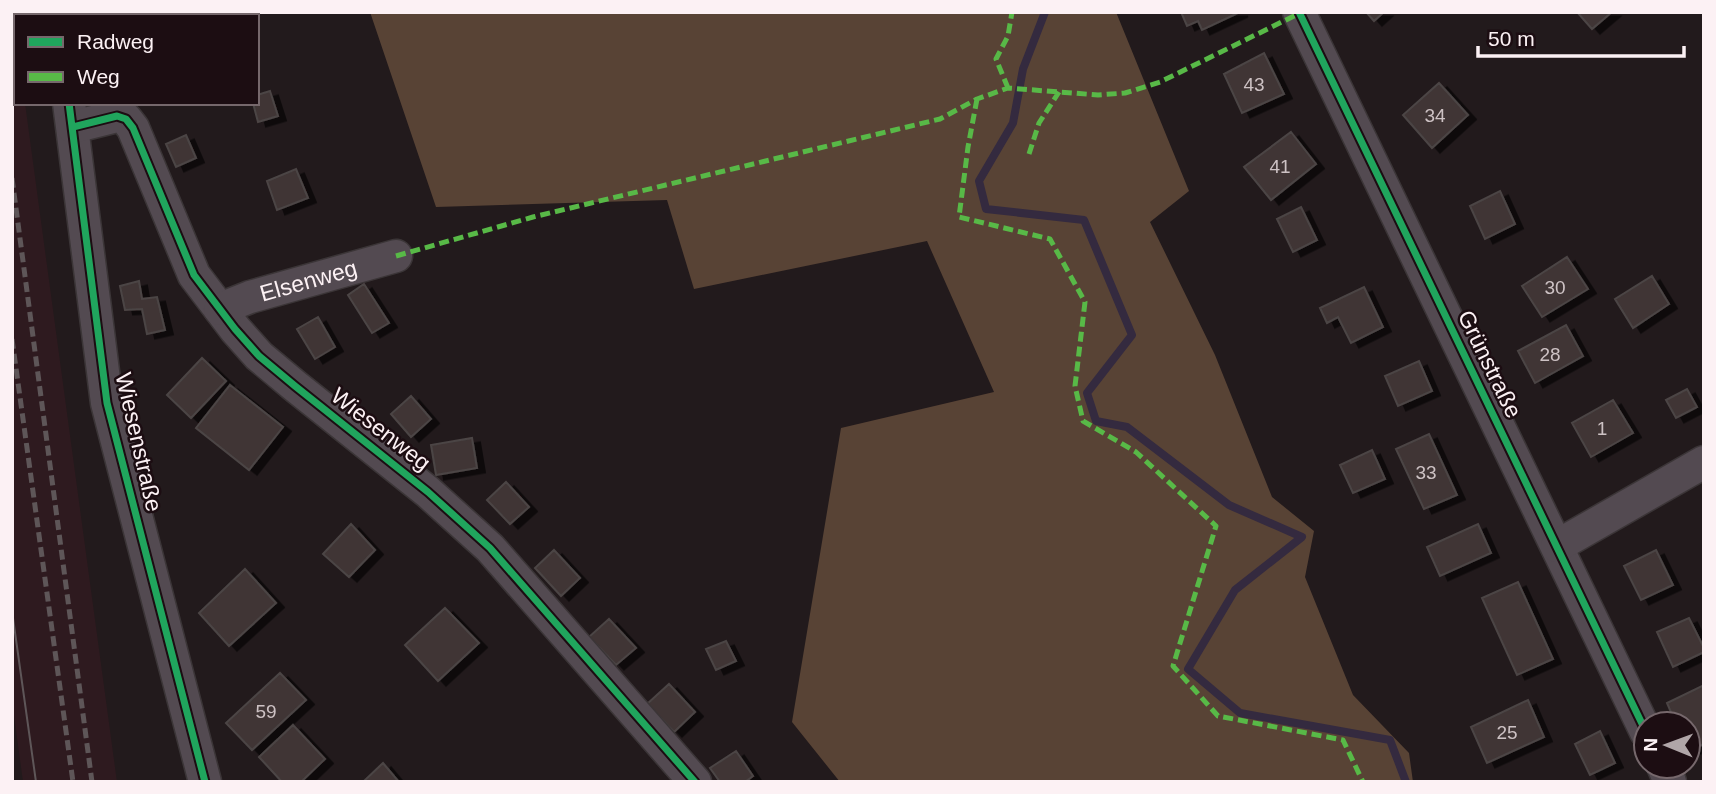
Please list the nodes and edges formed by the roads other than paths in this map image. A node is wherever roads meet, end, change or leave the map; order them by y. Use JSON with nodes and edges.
{"nodes":[{"id":1,"x":1299,"y":12,"type":"edge"},
{"id":2,"x":71,"y":115,"type":"edge"},
{"id":3,"x":396,"y":256,"type":"dead end"},
{"id":4,"x":220,"y":309,"type":"junction"},
{"id":5,"x":1704,"y":462,"type":"edge"},
{"id":6,"x":1557,"y":546,"type":"junction"},
{"id":7,"x":1635,"y":710,"type":"edge"},
{"id":8,"x":205,"y":782,"type":"edge"},
{"id":9,"x":695,"y":782,"type":"edge"}],
"edges":[{"from":1,"to":6,"type":"street","name":"Grünstraße"},
{"from":2,"to":4,"type":"street","name":"Wiesenweg"},
{"from":2,"to":8,"type":"street","name":"Wiesenstraße"},
{"from":3,"to":4,"type":"street","name":"Elsenweg"},
{"from":4,"to":9,"type":"street","name":"Wiesenweg"},
{"from":5,"to":6,"type":"street"},
{"from":6,"to":7,"type":"street","name":"Grünstraße"}]}
